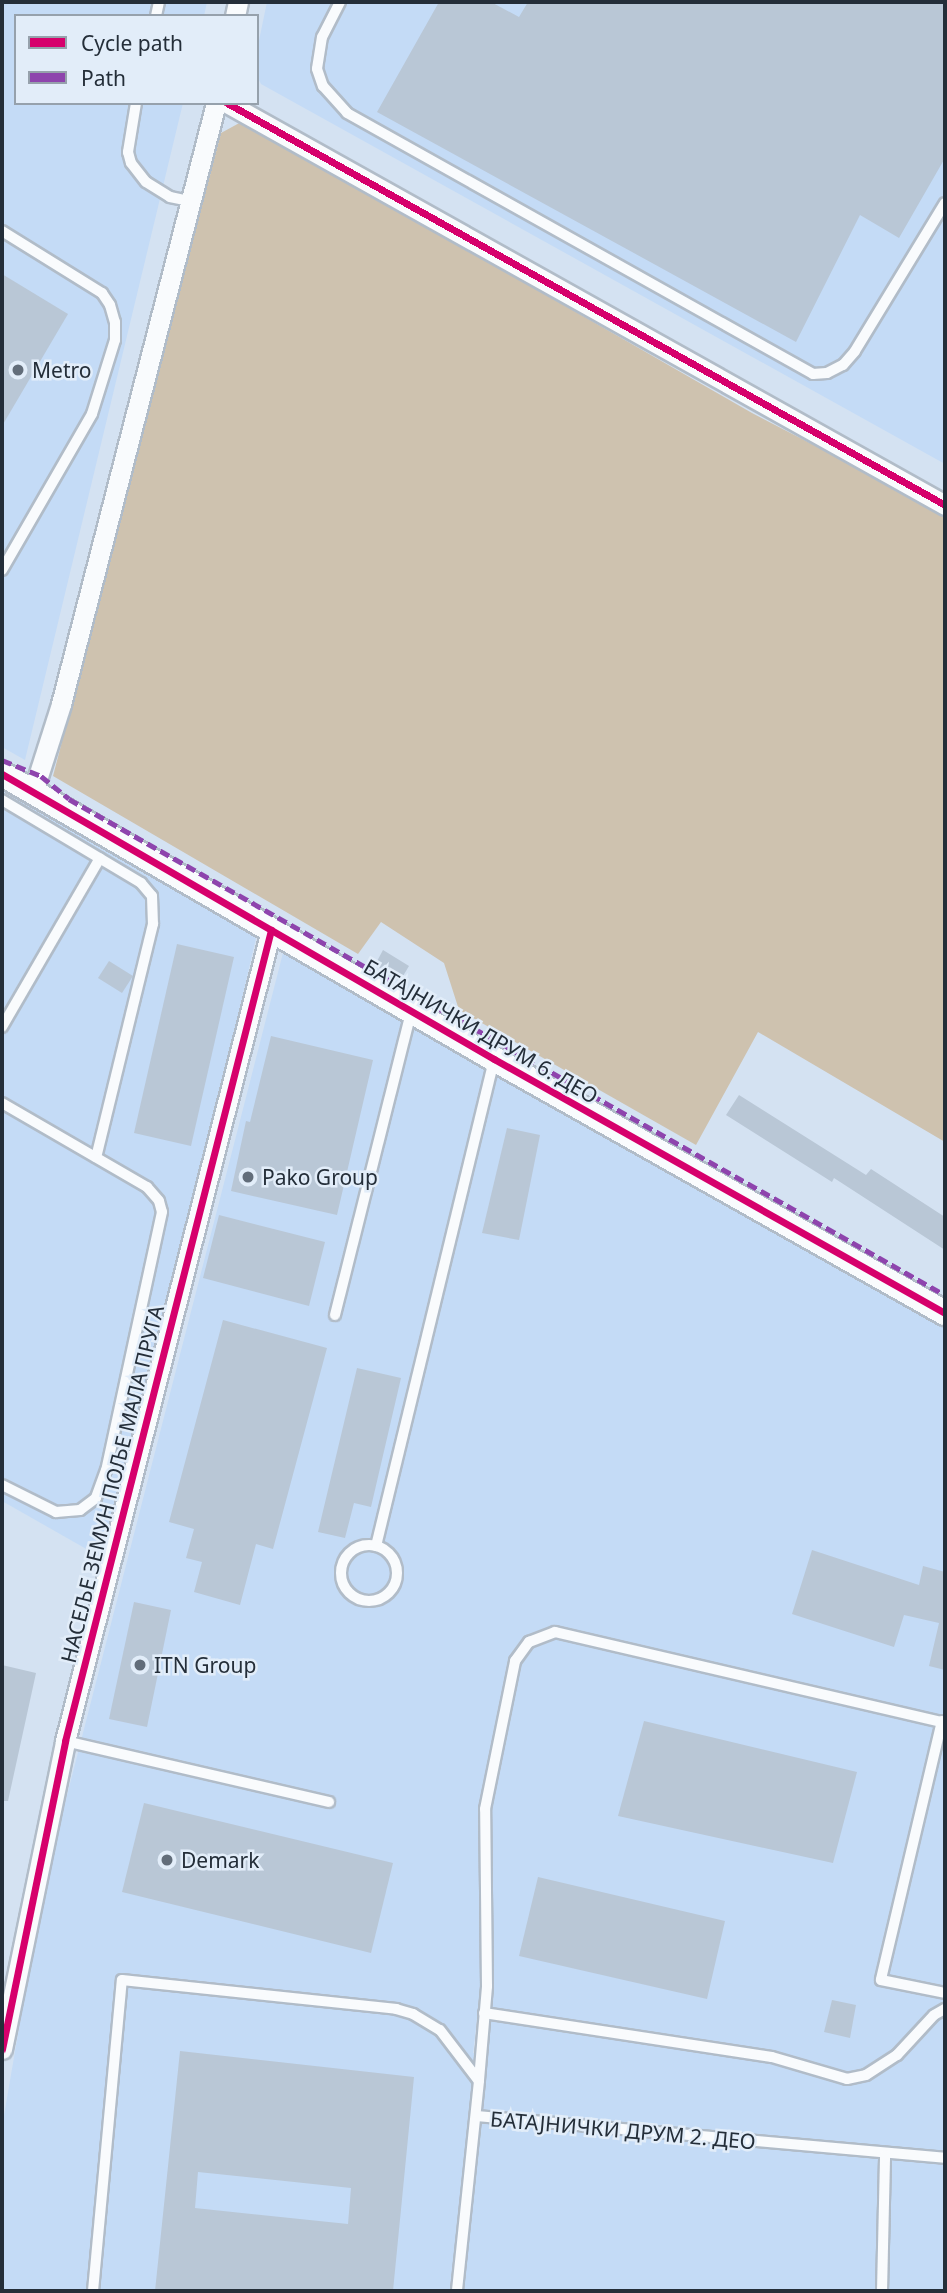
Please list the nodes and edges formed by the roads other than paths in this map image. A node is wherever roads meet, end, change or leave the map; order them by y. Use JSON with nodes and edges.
{"nodes":[{"id":1,"x":338,"y":2,"type":"edge"},
{"id":2,"x":136,"y":105,"type":"edge"},
{"id":3,"x":215,"y":105,"type":"edge"},
{"id":4,"x":231,"y":105,"type":"edge"},
{"id":5,"x":189,"y":201,"type":"junction"},
{"id":6,"x":945,"y":202,"type":"edge"},
{"id":7,"x":2,"y":231,"type":"edge"},
{"id":8,"x":945,"y":505,"type":"edge"},
{"id":9,"x":2,"y":570,"type":"edge"},
{"id":10,"x":2,"y":774,"type":"edge"},
{"id":11,"x":33,"y":792,"type":"junction"},
{"id":12,"x":2,"y":800,"type":"edge"},
{"id":13,"x":100,"y":858,"type":"junction"},
{"id":14,"x":271,"y":930,"type":"junction"},
{"id":15,"x":411,"y":1012,"type":"junction"},
{"id":16,"x":2,"y":1027,"type":"edge"},
{"id":17,"x":494,"y":1059,"type":"junction"},
{"id":18,"x":2,"y":1103,"type":"edge"},
{"id":19,"x":96,"y":1157,"type":"junction"},
{"id":20,"x":945,"y":1313,"type":"edge"},
{"id":21,"x":335,"y":1315,"type":"dead end"},
{"id":22,"x":2,"y":1485,"type":"edge"},
{"id":23,"x":376,"y":1546,"type":"junction"},
{"id":24,"x":943,"y":1722,"type":"edge"},
{"id":25,"x":65,"y":1741,"type":"junction"},
{"id":26,"x":329,"y":1802,"type":"dead end"},
{"id":27,"x":945,"y":1993,"type":"edge"},
{"id":28,"x":945,"y":2009,"type":"edge"},
{"id":29,"x":484,"y":2013,"type":"junction"},
{"id":30,"x":2,"y":2049,"type":"edge"},
{"id":31,"x":479,"y":2081,"type":"junction"},
{"id":32,"x":476,"y":2116,"type":"junction"},
{"id":33,"x":885,"y":2155,"type":"junction"},
{"id":34,"x":945,"y":2158,"type":"edge"},
{"id":35,"x":93,"y":2291,"type":"edge"},
{"id":36,"x":457,"y":2291,"type":"edge"},
{"id":37,"x":882,"y":2291,"type":"edge"}],
"edges":[{"from":1,"to":6,"type":"lane"},
{"from":2,"to":5,"type":"lane"},
{"from":3,"to":5,"type":"street"},
{"from":4,"to":8,"type":"street"},
{"from":5,"to":11,"type":"street"},
{"from":7,"to":9,"type":"lane"},
{"from":10,"to":11,"type":"street","name":"БАТАЈНИЧКИ ДРУМ 6. ДЕО"},
{"from":11,"to":14,"type":"street","name":"БАТАЈНИЧКИ ДРУМ 6. ДЕО"},
{"from":12,"to":13,"type":"lane"},
{"from":13,"to":16,"type":"lane"},
{"from":13,"to":19,"type":"lane"},
{"from":14,"to":15,"type":"street","name":"БАТАЈНИЧКИ ДРУМ 6. ДЕО"},
{"from":14,"to":25,"type":"street","name":"НАСЕЉЕ ЗЕМУН ПОЉЕ МАЛА ПРУГА"},
{"from":15,"to":17,"type":"street","name":"БАТАЈНИЧКИ ДРУМ 6. ДЕО"},
{"from":15,"to":21,"type":"lane"},
{"from":17,"to":20,"type":"street","name":"БАТАЈНИЧКИ ДРУМ 6. ДЕО"},
{"from":17,"to":23,"type":"lane"},
{"from":18,"to":19,"type":"lane"},
{"from":19,"to":22,"type":"lane"},
{"from":23,"to":23,"type":"lane"},
{"from":24,"to":27,"type":"lane"},
{"from":24,"to":29,"type":"lane"},
{"from":25,"to":26,"type":"lane"},
{"from":25,"to":30,"type":"street","name":"НАСЕЉЕ ЗЕМУН ПОЉЕ МАЛА ПРУГА"},
{"from":28,"to":29,"type":"lane"},
{"from":29,"to":31,"type":"lane"},
{"from":31,"to":32,"type":"lane"},
{"from":31,"to":35,"type":"lane"},
{"from":32,"to":33,"type":"lane","name":"БАТАЈНИЧКИ ДРУМ 2. ДЕО"},
{"from":32,"to":36,"type":"lane","name":"БАТАЈНИЧКИ ДРУМ 2. ДЕО"},
{"from":33,"to":34,"type":"lane","name":"БАТАЈНИЧКИ ДРУМ 2. ДЕО"},
{"from":33,"to":37,"type":"lane"}]}
